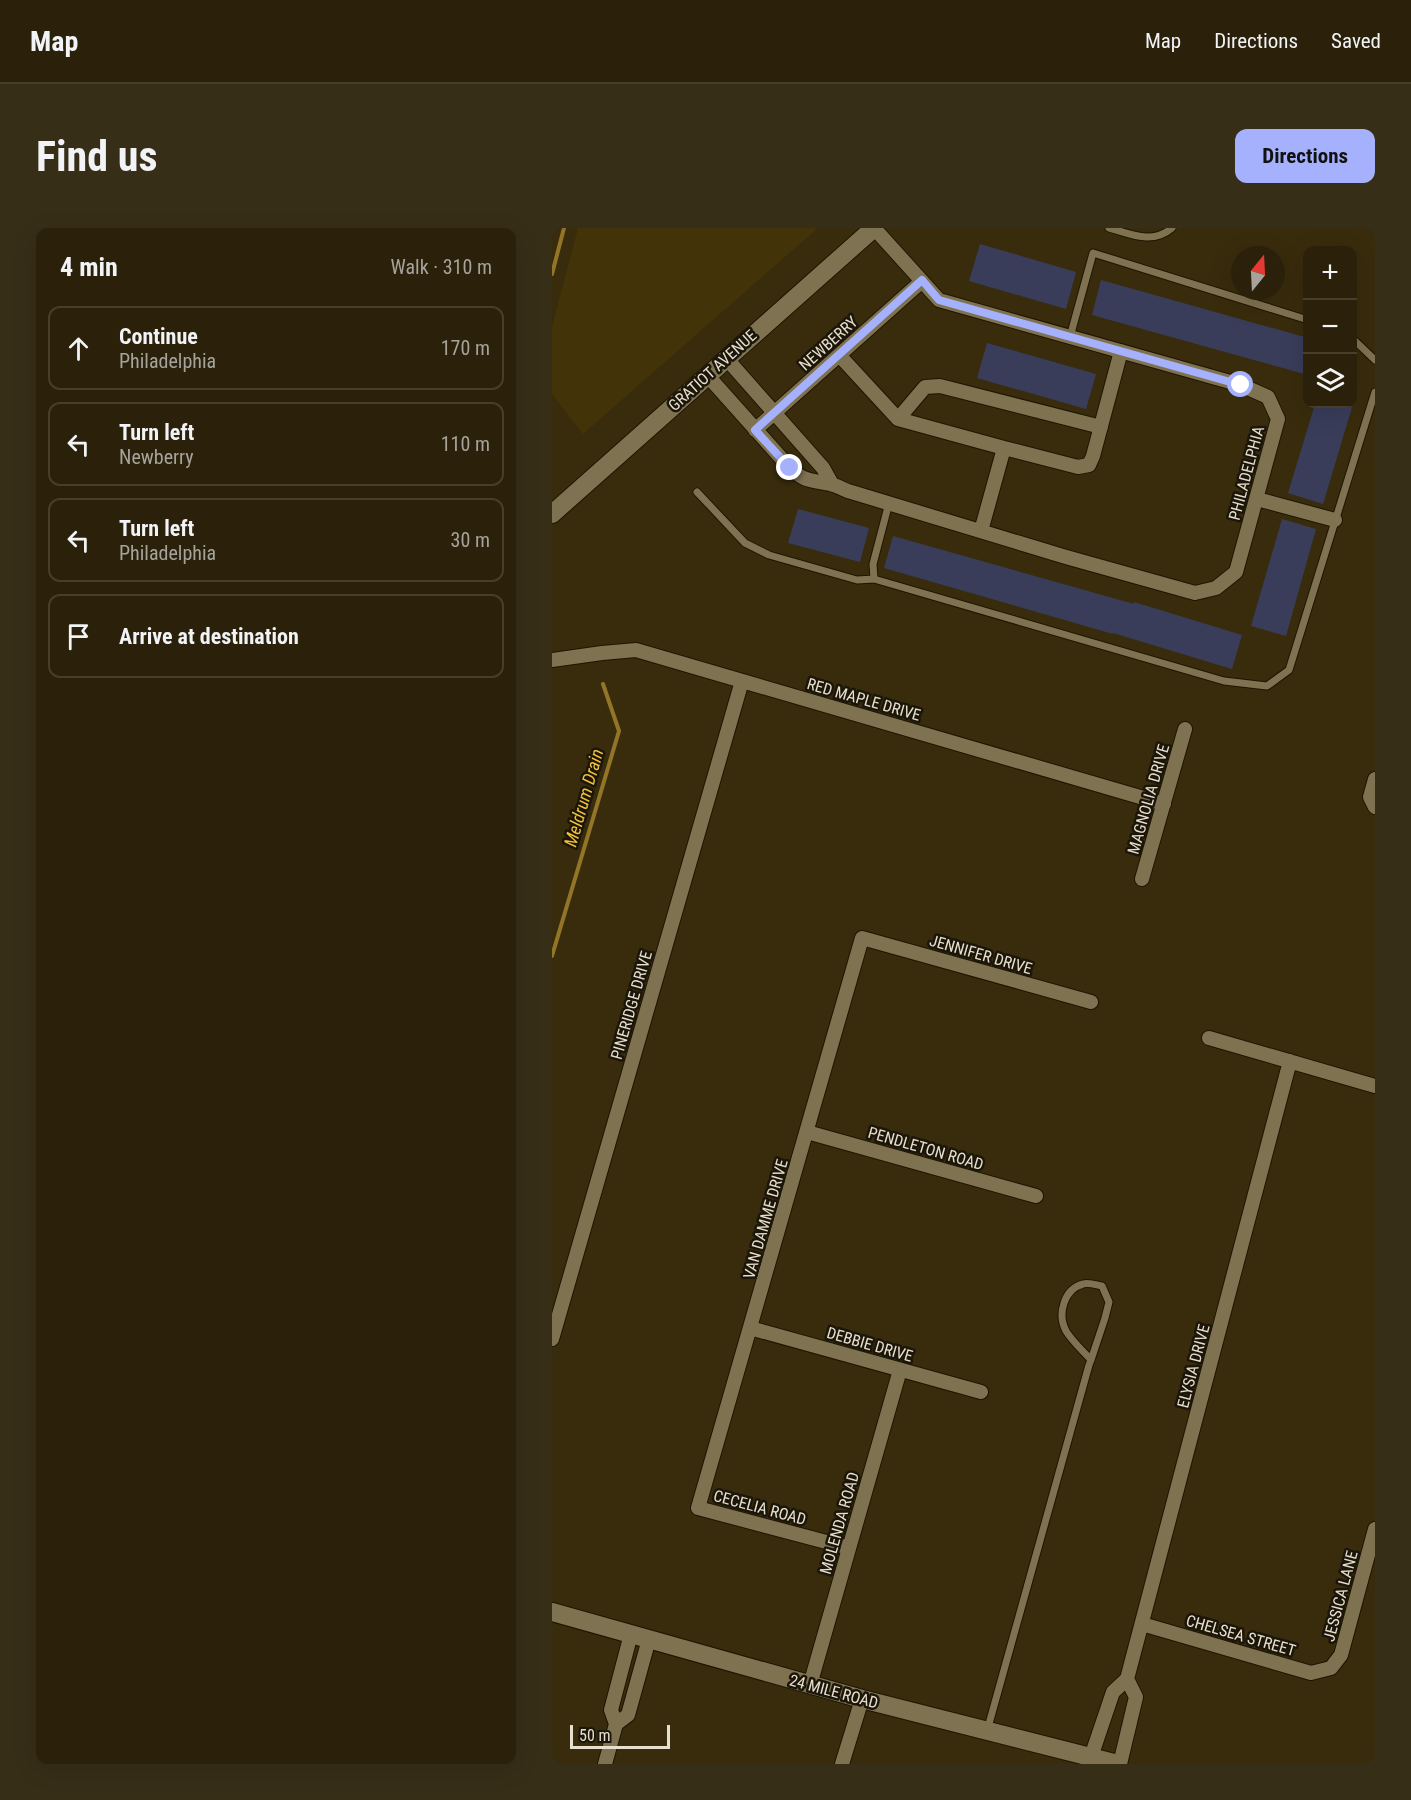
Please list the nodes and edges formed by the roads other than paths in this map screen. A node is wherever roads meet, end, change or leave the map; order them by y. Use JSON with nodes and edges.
{"nodes":[{"id":1,"x":874,"y":228,"type":"edge"},
{"id":2,"x":1108,"y":228,"type":"edge"},
{"id":3,"x":1172,"y":228,"type":"edge"},
{"id":4,"x":922,"y":280,"type":"junction"},
{"id":5,"x":1303,"y":318,"type":"edge"},
{"id":6,"x":1070,"y":337,"type":"junction"},
{"id":7,"x":1357,"y":342,"type":"edge"},
{"id":8,"x":1121,"y":351,"type":"junction"},
{"id":9,"x":839,"y":355,"type":"junction"},
{"id":10,"x":726,"y":358,"type":"junction"},
{"id":11,"x":1375,"y":360,"type":"edge"},
{"id":12,"x":707,"y":375,"type":"junction"},
{"id":13,"x":1375,"y":392,"type":"edge"},
{"id":14,"x":773,"y":413,"type":"junction"},
{"id":15,"x":898,"y":418,"type":"junction"},
{"id":16,"x":1101,"y":427,"type":"junction"},
{"id":17,"x":755,"y":430,"type":"junction"},
{"id":18,"x":1004,"y":448,"type":"junction"},
{"id":19,"x":832,"y":484,"type":"junction"},
{"id":20,"x":697,"y":492,"type":"dead end"},
{"id":21,"x":1257,"y":499,"type":"junction"},
{"id":22,"x":889,"y":503,"type":"junction"},
{"id":23,"x":552,"y":514,"type":"edge"},
{"id":24,"x":1335,"y":520,"type":"junction"},
{"id":25,"x":981,"y":531,"type":"junction"},
{"id":26,"x":874,"y":579,"type":"junction"},
{"id":27,"x":552,"y":660,"type":"edge"},
{"id":28,"x":742,"y":681,"type":"junction"},
{"id":29,"x":1185,"y":729,"type":"dead end"},
{"id":30,"x":1375,"y":779,"type":"edge"},
{"id":31,"x":1164,"y":804,"type":"junction"},
{"id":32,"x":1375,"y":807,"type":"edge"},
{"id":33,"x":1142,"y":879,"type":"dead end"},
{"id":34,"x":862,"y":938,"type":"joint"},
{"id":35,"x":1091,"y":1002,"type":"dead end"},
{"id":36,"x":1209,"y":1038,"type":"dead end"},
{"id":37,"x":1290,"y":1061,"type":"junction"},
{"id":38,"x":1375,"y":1086,"type":"edge"},
{"id":39,"x":807,"y":1132,"type":"junction"},
{"id":40,"x":1036,"y":1196,"type":"dead end"},
{"id":41,"x":558,"y":1296,"type":"edge"},
{"id":42,"x":750,"y":1328,"type":"junction"},
{"id":43,"x":552,"y":1339,"type":"edge"},
{"id":44,"x":1091,"y":1360,"type":"junction"},
{"id":45,"x":900,"y":1370,"type":"junction"},
{"id":46,"x":981,"y":1392,"type":"dead end"},
{"id":47,"x":698,"y":1508,"type":"joint"},
{"id":48,"x":1375,"y":1529,"type":"edge"},
{"id":49,"x":849,"y":1548,"type":"junction"},
{"id":50,"x":552,"y":1612,"type":"edge"},
{"id":51,"x":1142,"y":1624,"type":"junction"},
{"id":52,"x":631,"y":1634,"type":"junction"},
{"id":53,"x":649,"y":1640,"type":"junction"},
{"id":54,"x":1331,"y":1668,"type":"joint"},
{"id":55,"x":1127,"y":1679,"type":"junction"},
{"id":56,"x":810,"y":1684,"type":"junction"},
{"id":57,"x":862,"y":1699,"type":"junction"},
{"id":58,"x":616,"y":1724,"type":"junction"},
{"id":59,"x":987,"y":1731,"type":"junction"},
{"id":60,"x":1091,"y":1757,"type":"junction"},
{"id":61,"x":605,"y":1764,"type":"edge"},
{"id":62,"x":842,"y":1764,"type":"edge"},
{"id":63,"x":1119,"y":1764,"type":"edge"}],
"edges":[{"from":1,"to":4,"type":"street","name":"PHILADELPHIA"},
{"from":1,"to":10,"type":"street","name":"GRATIOT AVENUE"},
{"from":2,"to":3,"type":"lane"},
{"from":4,"to":6,"type":"street","name":"PHILADELPHIA"},
{"from":4,"to":9,"type":"street","name":"NEWBERRY"},
{"from":5,"to":6,"type":"lane"},
{"from":6,"to":8,"type":"street","name":"PHILADELPHIA"},
{"from":7,"to":11,"type":"lane"},
{"from":8,"to":16,"type":"street"},
{"from":8,"to":21,"type":"street","name":"PHILADELPHIA"},
{"from":9,"to":14,"type":"street","name":"NEWBERRY"},
{"from":9,"to":15,"type":"street"},
{"from":10,"to":12,"type":"street","name":"GRATIOT AVENUE"},
{"from":10,"to":14,"type":"street"},
{"from":12,"to":17,"type":"street","name":"PHILADELPHIA"},
{"from":12,"to":23,"type":"street","name":"GRATIOT AVENUE"},
{"from":13,"to":24,"type":"lane"},
{"from":14,"to":17,"type":"street","name":"NEWBERRY"},
{"from":14,"to":19,"type":"street"},
{"from":15,"to":16,"type":"street"},
{"from":15,"to":18,"type":"street"},
{"from":16,"to":18,"type":"street"},
{"from":17,"to":19,"type":"street","name":"PHILADELPHIA"},
{"from":18,"to":25,"type":"street"},
{"from":19,"to":22,"type":"street","name":"PHILADELPHIA"},
{"from":20,"to":26,"type":"lane"},
{"from":21,"to":24,"type":"street"},
{"from":21,"to":25,"type":"street","name":"PHILADELPHIA"},
{"from":22,"to":25,"type":"street","name":"PHILADELPHIA"},
{"from":22,"to":26,"type":"lane"},
{"from":24,"to":26,"type":"lane"},
{"from":27,"to":28,"type":"street","name":"RED MAPLE DRIVE"},
{"from":28,"to":31,"type":"street","name":"RED MAPLE DRIVE"},
{"from":28,"to":41,"type":"street","name":"PINERIDGE DRIVE"},
{"from":29,"to":31,"type":"street","name":"MAGNOLIA DRIVE"},
{"from":30,"to":32,"type":"street"},
{"from":31,"to":33,"type":"street","name":"MAGNOLIA DRIVE"},
{"from":34,"to":35,"type":"street","name":"JENNIFER DRIVE"},
{"from":34,"to":39,"type":"street","name":"VAN DAMME DRIVE"},
{"from":36,"to":37,"type":"street"},
{"from":37,"to":38,"type":"street"},
{"from":37,"to":51,"type":"street","name":"ELYSIA DRIVE"},
{"from":39,"to":40,"type":"street","name":"PENDLETON ROAD"},
{"from":39,"to":42,"type":"street","name":"VAN DAMME DRIVE"},
{"from":41,"to":43,"type":"street","name":"PINERIDGE DRIVE"},
{"from":42,"to":45,"type":"street","name":"DEBBIE DRIVE"},
{"from":42,"to":47,"type":"street","name":"VAN DAMME DRIVE"},
{"from":44,"to":44,"type":"lane"},
{"from":44,"to":59,"type":"lane"},
{"from":45,"to":46,"type":"street","name":"DEBBIE DRIVE"},
{"from":45,"to":49,"type":"street","name":"MOLENDA ROAD"},
{"from":47,"to":49,"type":"street","name":"CECELIA ROAD"},
{"from":48,"to":54,"type":"street","name":"JESSICA LANE"},
{"from":49,"to":56,"type":"street","name":"MOLENDA ROAD"},
{"from":50,"to":52,"type":"street","name":"24 MILE ROAD"},
{"from":51,"to":54,"type":"street","name":"CHELSEA STREET"},
{"from":51,"to":55,"type":"street","name":"ELYSIA DRIVE"},
{"from":52,"to":53,"type":"street","name":"24 MILE ROAD"},
{"from":52,"to":58,"type":"street"},
{"from":53,"to":56,"type":"street","name":"24 MILE ROAD"},
{"from":53,"to":58,"type":"street"},
{"from":55,"to":60,"type":"street","name":"ELYSIA DRIVE"},
{"from":55,"to":63,"type":"street","name":"ELYSIA DRIVE"},
{"from":56,"to":57,"type":"street","name":"24 MILE ROAD"},
{"from":57,"to":59,"type":"street","name":"24 MILE ROAD"},
{"from":57,"to":62,"type":"street"},
{"from":58,"to":61,"type":"street"},
{"from":59,"to":60,"type":"street","name":"24 MILE ROAD"},
{"from":60,"to":63,"type":"street","name":"24 MILE ROAD"}]}
